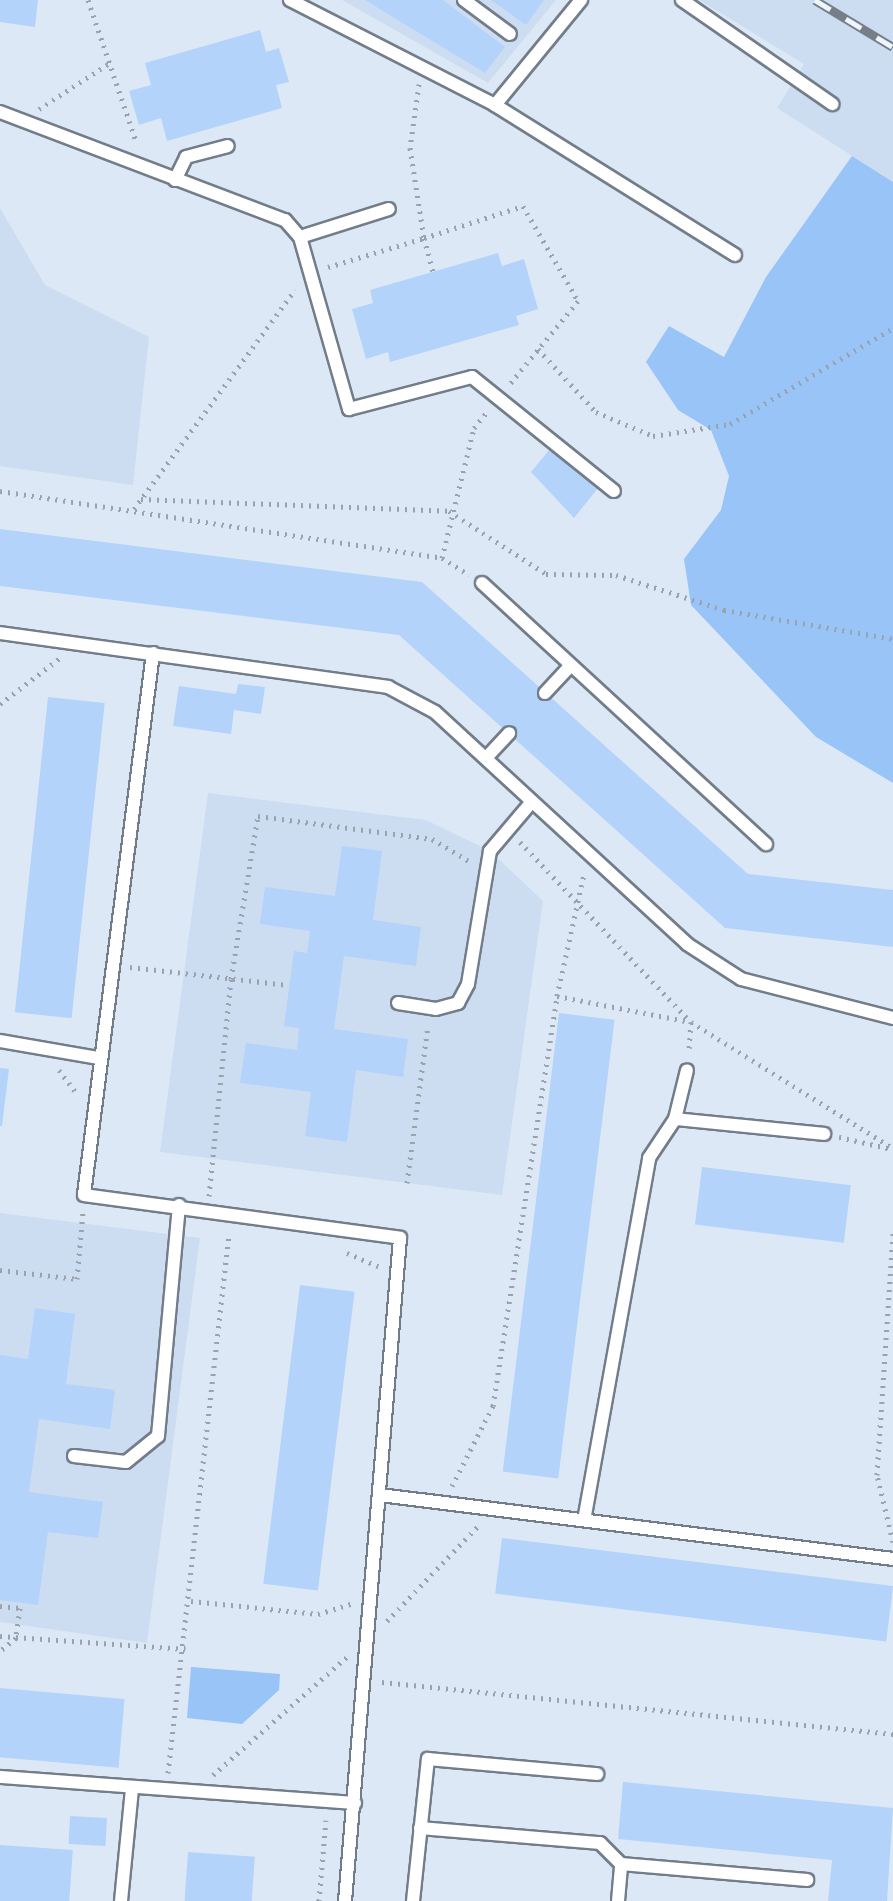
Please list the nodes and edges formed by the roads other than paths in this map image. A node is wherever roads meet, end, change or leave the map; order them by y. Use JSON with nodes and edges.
{"nodes":[{"id":1,"x":290,"y":0,"type":"edge"},
{"id":2,"x":464,"y":0,"type":"edge"},
{"id":3,"x":581,"y":0,"type":"edge"},
{"id":4,"x":682,"y":0,"type":"edge"},
{"id":5,"x":510,"y":34,"type":"dead end"},
{"id":6,"x":832,"y":104,"type":"dead end"},
{"id":7,"x":495,"y":105,"type":"junction"},
{"id":8,"x":0,"y":112,"type":"edge"},
{"id":9,"x":228,"y":146,"type":"dead end"},
{"id":10,"x":175,"y":180,"type":"junction"},
{"id":11,"x":389,"y":209,"type":"dead end"},
{"id":12,"x":300,"y":237,"type":"junction"},
{"id":13,"x":735,"y":255,"type":"dead end"},
{"id":14,"x":614,"y":491,"type":"dead end"},
{"id":15,"x":482,"y":583,"type":"road end"},
{"id":16,"x":0,"y":633,"type":"edge"},
{"id":17,"x":153,"y":653,"type":"junction"},
{"id":18,"x":569,"y":667,"type":"junction"},
{"id":19,"x":545,"y":693,"type":"dead end"},
{"id":20,"x":509,"y":733,"type":"dead end"},
{"id":21,"x":486,"y":758,"type":"junction"},
{"id":22,"x":530,"y":804,"type":"junction"},
{"id":23,"x":766,"y":844,"type":"dead end"},
{"id":24,"x":398,"y":1003,"type":"dead end"},
{"id":25,"x":893,"y":1018,"type":"edge"},
{"id":26,"x":0,"y":1041,"type":"edge"},
{"id":27,"x":98,"y":1058,"type":"junction"},
{"id":28,"x":687,"y":1070,"type":"road end"},
{"id":29,"x":675,"y":1119,"type":"junction"},
{"id":30,"x":824,"y":1134,"type":"road end"},
{"id":31,"x":179,"y":1205,"type":"junction"},
{"id":32,"x":74,"y":1456,"type":"dead end"},
{"id":33,"x":380,"y":1495,"type":"junction"},
{"id":34,"x":585,"y":1515,"type":"junction"},
{"id":35,"x":893,"y":1559,"type":"edge"},
{"id":36,"x":597,"y":1774,"type":"dead end"},
{"id":37,"x":0,"y":1777,"type":"edge"},
{"id":38,"x":132,"y":1788,"type":"junction"},
{"id":39,"x":355,"y":1803,"type":"junction"},
{"id":40,"x":420,"y":1828,"type":"junction"},
{"id":41,"x":621,"y":1864,"type":"junction"},
{"id":42,"x":807,"y":1880,"type":"dead end"},
{"id":43,"x":121,"y":1901,"type":"edge"},
{"id":44,"x":345,"y":1901,"type":"edge"},
{"id":45,"x":413,"y":1901,"type":"edge"},
{"id":46,"x":618,"y":1901,"type":"edge"}],
"edges":[{"from":1,"to":7,"type":"lane"},
{"from":2,"to":5,"type":"lane"},
{"from":3,"to":7,"type":"lane"},
{"from":4,"to":6,"type":"lane"},
{"from":7,"to":13,"type":"lane"},
{"from":8,"to":10,"type":"lane"},
{"from":9,"to":10,"type":"lane"},
{"from":10,"to":12,"type":"lane"},
{"from":11,"to":12,"type":"lane"},
{"from":12,"to":14,"type":"lane"},
{"from":15,"to":18,"type":"lane"},
{"from":16,"to":17,"type":"lane"},
{"from":17,"to":21,"type":"lane"},
{"from":17,"to":27,"type":"lane"},
{"from":18,"to":19,"type":"lane"},
{"from":18,"to":23,"type":"lane"},
{"from":20,"to":21,"type":"lane"},
{"from":21,"to":22,"type":"lane"},
{"from":22,"to":24,"type":"lane"},
{"from":22,"to":25,"type":"lane"},
{"from":26,"to":27,"type":"lane"},
{"from":27,"to":31,"type":"lane"},
{"from":28,"to":29,"type":"lane"},
{"from":29,"to":30,"type":"lane"},
{"from":29,"to":34,"type":"lane"},
{"from":31,"to":32,"type":"lane"},
{"from":31,"to":33,"type":"lane"},
{"from":33,"to":34,"type":"lane"},
{"from":33,"to":39,"type":"lane"},
{"from":34,"to":35,"type":"lane"},
{"from":36,"to":40,"type":"lane"},
{"from":37,"to":38,"type":"lane"},
{"from":38,"to":39,"type":"lane"},
{"from":38,"to":43,"type":"lane"},
{"from":39,"to":44,"type":"lane"},
{"from":40,"to":41,"type":"lane"},
{"from":40,"to":45,"type":"lane"},
{"from":41,"to":42,"type":"lane"},
{"from":41,"to":46,"type":"lane"}]}
